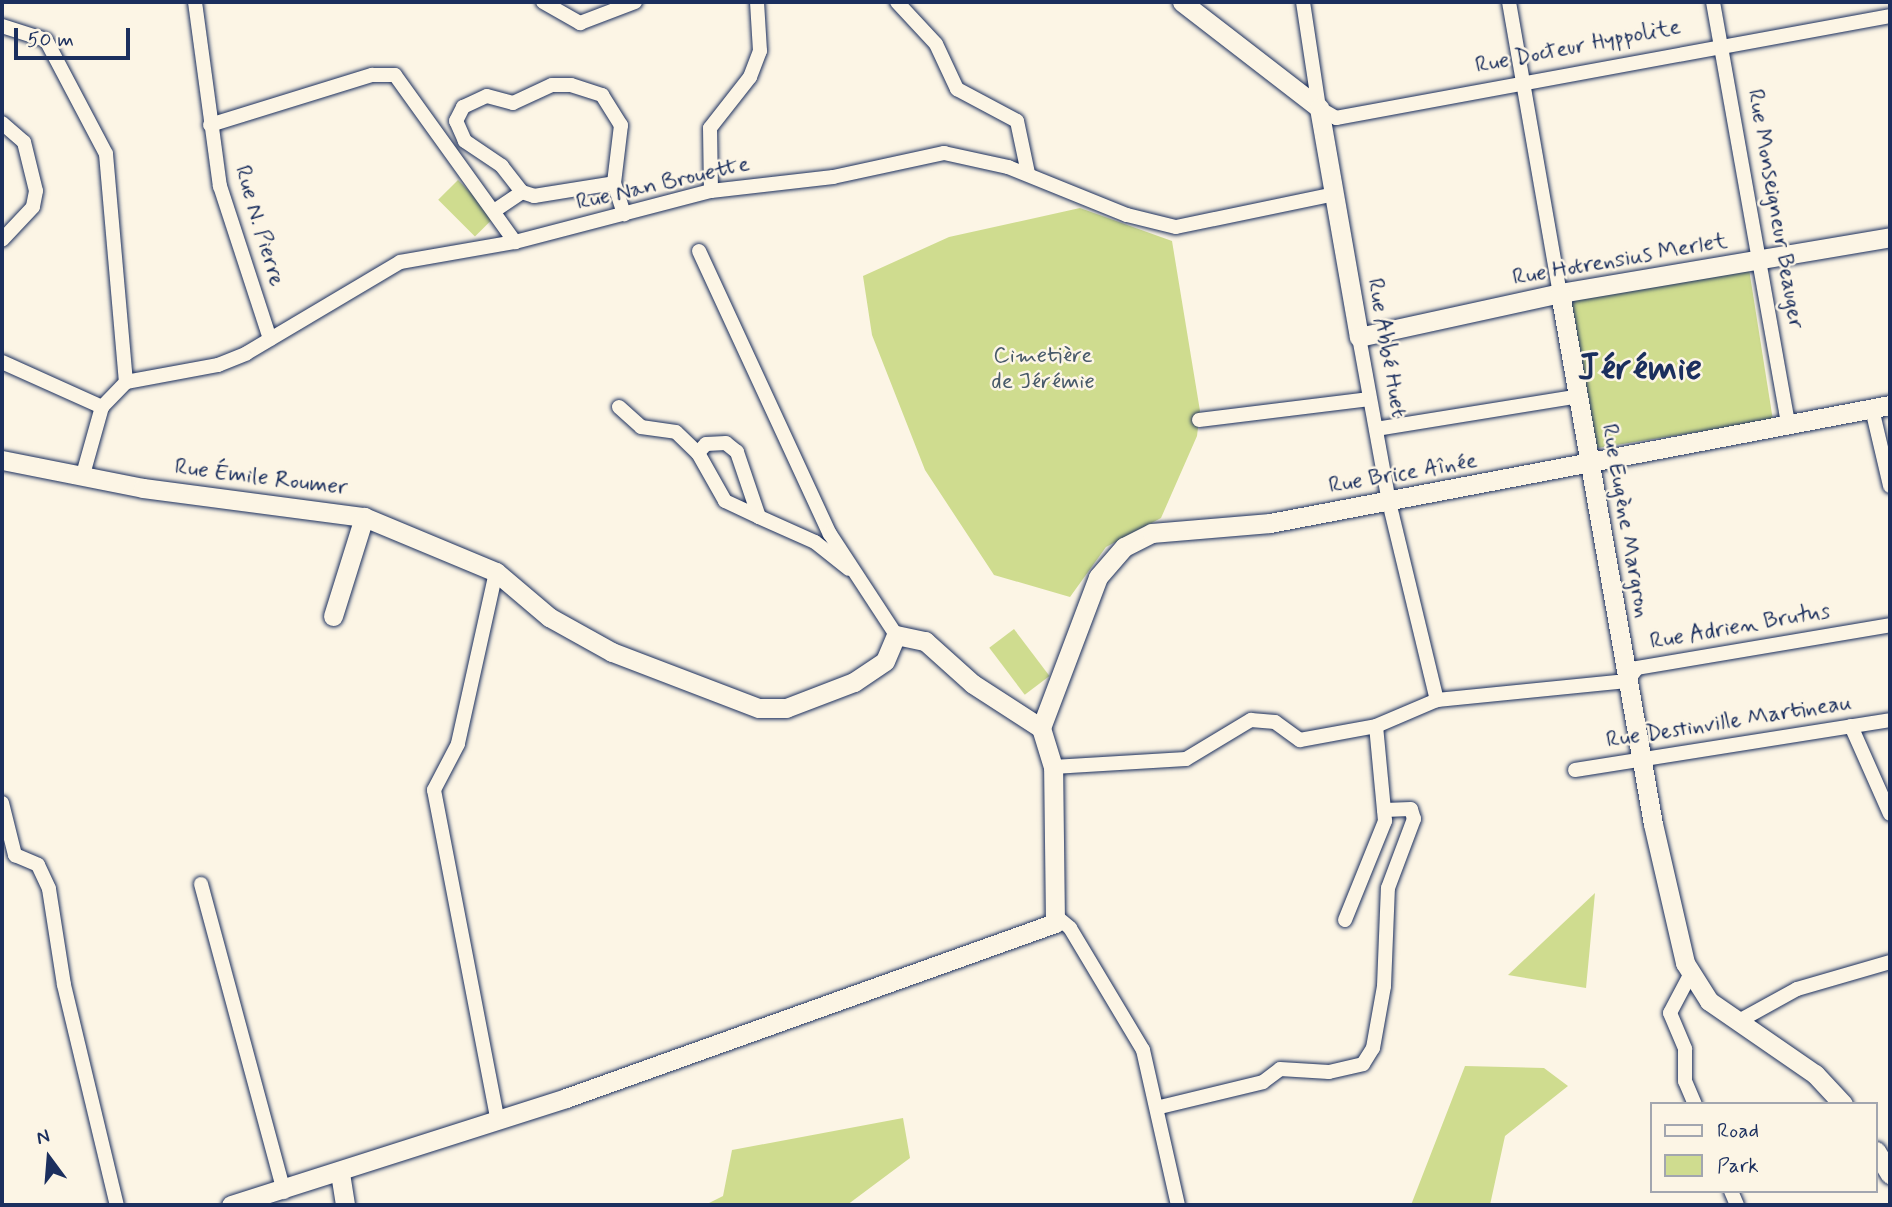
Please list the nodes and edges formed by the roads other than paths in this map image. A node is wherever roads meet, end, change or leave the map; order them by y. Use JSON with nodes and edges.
{"nodes":[{"id":1,"x":195,"y":2,"type":"edge"},
{"id":2,"x":543,"y":2,"type":"edge"},
{"id":3,"x":635,"y":2,"type":"edge"},
{"id":4,"x":757,"y":2,"type":"edge"},
{"id":5,"x":897,"y":2,"type":"edge"},
{"id":6,"x":1182,"y":2,"type":"edge"},
{"id":7,"x":1303,"y":2,"type":"edge"},
{"id":8,"x":1509,"y":2,"type":"edge"},
{"id":9,"x":1713,"y":2,"type":"edge"},
{"id":10,"x":1890,"y":16,"type":"edge"},
{"id":11,"x":2,"y":26,"type":"edge"},
{"id":12,"x":1720,"y":43,"type":"junction"},
{"id":13,"x":1522,"y":81,"type":"junction"},
{"id":14,"x":1319,"y":108,"type":"junction"},
{"id":15,"x":2,"y":123,"type":"edge"},
{"id":16,"x":210,"y":125,"type":"junction"},
{"id":17,"x":1028,"y":173,"type":"junction"},
{"id":18,"x":614,"y":183,"type":"junction"},
{"id":19,"x":711,"y":191,"type":"junction"},
{"id":20,"x":522,"y":192,"type":"junction"},
{"id":21,"x":1331,"y":195,"type":"junction"},
{"id":22,"x":494,"y":211,"type":"junction"},
{"id":23,"x":624,"y":214,"type":"junction"},
{"id":24,"x":1890,"y":237,"type":"edge"},
{"id":25,"x":2,"y":240,"type":"edge"},
{"id":26,"x":514,"y":242,"type":"junction"},
{"id":27,"x":699,"y":251,"type":"dead end"},
{"id":28,"x":1761,"y":259,"type":"junction"},
{"id":29,"x":1560,"y":293,"type":"junction"},
{"id":30,"x":1359,"y":337,"type":"junction"},
{"id":31,"x":270,"y":339,"type":"junction"},
{"id":32,"x":2,"y":362,"type":"edge"},
{"id":33,"x":127,"y":382,"type":"junction"},
{"id":34,"x":1579,"y":396,"type":"junction"},
{"id":35,"x":1370,"y":399,"type":"junction"},
{"id":36,"x":102,"y":407,"type":"junction"},
{"id":37,"x":619,"y":407,"type":"dead end"},
{"id":38,"x":1881,"y":407,"type":"edge"},
{"id":39,"x":1199,"y":420,"type":"dead end"},
{"id":40,"x":1788,"y":425,"type":"junction"},
{"id":41,"x":1376,"y":429,"type":"junction"},
{"id":42,"x":698,"y":453,"type":"junction"},
{"id":43,"x":2,"y":460,"type":"edge"},
{"id":44,"x":1592,"y":465,"type":"junction"},
{"id":45,"x":82,"y":478,"type":"junction"},
{"id":46,"x":1890,"y":486,"type":"edge"},
{"id":47,"x":1389,"y":502,"type":"junction"},
{"id":48,"x":363,"y":517,"type":"junction"},
{"id":49,"x":759,"y":517,"type":"junction"},
{"id":50,"x":496,"y":572,"type":"junction"},
{"id":51,"x":858,"y":576,"type":"junction"},
{"id":52,"x":333,"y":616,"type":"dead end"},
{"id":53,"x":1890,"y":625,"type":"edge"},
{"id":54,"x":896,"y":635,"type":"junction"},
{"id":55,"x":1627,"y":681,"type":"junction"},
{"id":56,"x":1437,"y":700,"type":"junction"},
{"id":57,"x":1890,"y":720,"type":"edge"},
{"id":58,"x":1376,"y":726,"type":"junction"},
{"id":59,"x":1851,"y":726,"type":"junction"},
{"id":60,"x":1041,"y":729,"type":"junction"},
{"id":61,"x":1641,"y":759,"type":"junction"},
{"id":62,"x":1053,"y":767,"type":"junction"},
{"id":63,"x":1575,"y":769,"type":"dead end"},
{"id":64,"x":2,"y":803,"type":"edge"},
{"id":65,"x":1384,"y":810,"type":"junction"},
{"id":66,"x":1890,"y":814,"type":"edge"},
{"id":67,"x":201,"y":884,"type":"dead end"},
{"id":68,"x":1057,"y":918,"type":"junction"},
{"id":69,"x":1345,"y":920,"type":"dead end"},
{"id":70,"x":1890,"y":962,"type":"edge"},
{"id":71,"x":1690,"y":975,"type":"junction"},
{"id":72,"x":1739,"y":1021,"type":"junction"},
{"id":73,"x":1694,"y":1102,"type":"edge"},
{"id":74,"x":1841,"y":1102,"type":"edge"},
{"id":75,"x":1160,"y":1107,"type":"junction"},
{"id":76,"x":498,"y":1121,"type":"junction"},
{"id":77,"x":1878,"y":1155,"type":"edge"},
{"id":78,"x":340,"y":1173,"type":"junction"},
{"id":79,"x":1890,"y":1174,"type":"edge"},
{"id":80,"x":284,"y":1192,"type":"junction"},
{"id":81,"x":117,"y":1205,"type":"edge"},
{"id":82,"x":231,"y":1205,"type":"edge"},
{"id":83,"x":345,"y":1205,"type":"edge"},
{"id":84,"x":1178,"y":1205,"type":"edge"}],
"edges":[{"from":1,"to":16,"type":"street","name":"Rue N. Pierre"},
{"from":2,"to":3,"type":"street"},
{"from":4,"to":19,"type":"street"},
{"from":5,"to":17,"type":"street"},
{"from":6,"to":14,"type":"street"},
{"from":7,"to":14,"type":"street","name":"Rue Abbé Huet"},
{"from":8,"to":13,"type":"street","name":"Rue Eugène Margron"},
{"from":9,"to":12,"type":"street","name":"Rue Monseigneur Beauger"},
{"from":10,"to":12,"type":"street","name":"Rue Docteur Hyppolite"},
{"from":11,"to":33,"type":"street"},
{"from":12,"to":13,"type":"street","name":"Rue Docteur Hyppolite"},
{"from":12,"to":28,"type":"street","name":"Rue Monseigneur Beauger"},
{"from":13,"to":14,"type":"street","name":"Rue Docteur Hyppolite"},
{"from":13,"to":29,"type":"street","name":"Rue Eugène Margron"},
{"from":14,"to":21,"type":"street","name":"Rue Abbé Huet"},
{"from":15,"to":25,"type":"street"},
{"from":16,"to":22,"type":"street"},
{"from":16,"to":31,"type":"street","name":"Rue N. Pierre"},
{"from":17,"to":19,"type":"street","name":"Rue Nan Brouette"},
{"from":17,"to":21,"type":"street","name":"Rue Nan Brouette"},
{"from":18,"to":20,"type":"street"},
{"from":18,"to":20,"type":"street"},
{"from":18,"to":23,"type":"street"},
{"from":19,"to":23,"type":"street","name":"Rue Nan Brouette"},
{"from":20,"to":22,"type":"street"},
{"from":21,"to":30,"type":"street","name":"Rue Abbé Huet"},
{"from":22,"to":26,"type":"street"},
{"from":23,"to":26,"type":"street","name":"Rue Nan Brouette"},
{"from":24,"to":28,"type":"street","name":"Rue Hotrensius Merlet"},
{"from":26,"to":31,"type":"street","name":"Rue Nan Brouette"},
{"from":27,"to":51,"type":"street"},
{"from":28,"to":29,"type":"street","name":"Rue Hotrensius Merlet"},
{"from":28,"to":40,"type":"street","name":"Rue Monseigneur Beauger"},
{"from":29,"to":30,"type":"street","name":"Rue Hotrensius Merlet"},
{"from":29,"to":34,"type":"street","name":"Rue Eugène Margron"},
{"from":30,"to":35,"type":"street","name":"Rue Abbé Huet"},
{"from":31,"to":33,"type":"street","name":"Rue Nan Brouette"},
{"from":32,"to":36,"type":"street"},
{"from":33,"to":36,"type":"street"},
{"from":34,"to":41,"type":"street"},
{"from":34,"to":44,"type":"street","name":"Rue Eugène Margron"},
{"from":35,"to":39,"type":"street"},
{"from":35,"to":41,"type":"street","name":"Rue Abbé Huet"},
{"from":36,"to":45,"type":"street"},
{"from":37,"to":42,"type":"street"},
{"from":38,"to":40,"type":"street","name":"Rue Brice Aînée"},
{"from":38,"to":46,"type":"street"},
{"from":40,"to":44,"type":"street","name":"Rue Brice Aînée"},
{"from":41,"to":47,"type":"street","name":"Rue Abbé Huet"},
{"from":42,"to":49,"type":"street"},
{"from":42,"to":49,"type":"street"},
{"from":43,"to":45,"type":"street","name":"Rue Émile Roumer"},
{"from":44,"to":47,"type":"street","name":"Rue Brice Aînée"},
{"from":44,"to":55,"type":"street","name":"Rue Eugène Margron"},
{"from":45,"to":48,"type":"street","name":"Rue Émile Roumer"},
{"from":47,"to":56,"type":"street","name":"Rue Abbé Huet"},
{"from":47,"to":60,"type":"street","name":"Rue Brice Aînée"},
{"from":48,"to":50,"type":"street","name":"Rue Émile Roumer"},
{"from":48,"to":52,"type":"street"},
{"from":49,"to":51,"type":"street"},
{"from":50,"to":54,"type":"street","name":"Rue Émile Roumer"},
{"from":50,"to":76,"type":"street"},
{"from":51,"to":54,"type":"street"},
{"from":53,"to":55,"type":"street","name":"Rue Adrien Brutus"},
{"from":54,"to":60,"type":"street"},
{"from":55,"to":56,"type":"street","name":"Rue Adrien Brutus"},
{"from":55,"to":61,"type":"street","name":"Rue Eugène Margron"},
{"from":56,"to":58,"type":"street","name":"Rue Adrien Brutus"},
{"from":57,"to":59,"type":"street","name":"Rue Destinville Martineau"},
{"from":58,"to":62,"type":"street","name":"Rue Adrien Brutus"},
{"from":58,"to":65,"type":"street"},
{"from":59,"to":61,"type":"street","name":"Rue Destinville Martineau"},
{"from":59,"to":66,"type":"street"},
{"from":60,"to":62,"type":"street"},
{"from":61,"to":63,"type":"street","name":"Rue Destinville Martineau"},
{"from":61,"to":71,"type":"street","name":"Rue Eugène Margron"},
{"from":62,"to":68,"type":"street"},
{"from":64,"to":81,"type":"street"},
{"from":65,"to":69,"type":"street"},
{"from":65,"to":75,"type":"street"},
{"from":67,"to":80,"type":"street"},
{"from":68,"to":75,"type":"street"},
{"from":68,"to":76,"type":"street"},
{"from":70,"to":72,"type":"street"},
{"from":71,"to":72,"type":"street"},
{"from":71,"to":73,"type":"street"},
{"from":72,"to":74,"type":"street"},
{"from":75,"to":84,"type":"street"},
{"from":76,"to":78,"type":"street"},
{"from":77,"to":79,"type":"street"},
{"from":78,"to":80,"type":"street"},
{"from":78,"to":83,"type":"street"},
{"from":80,"to":82,"type":"street"}]}
